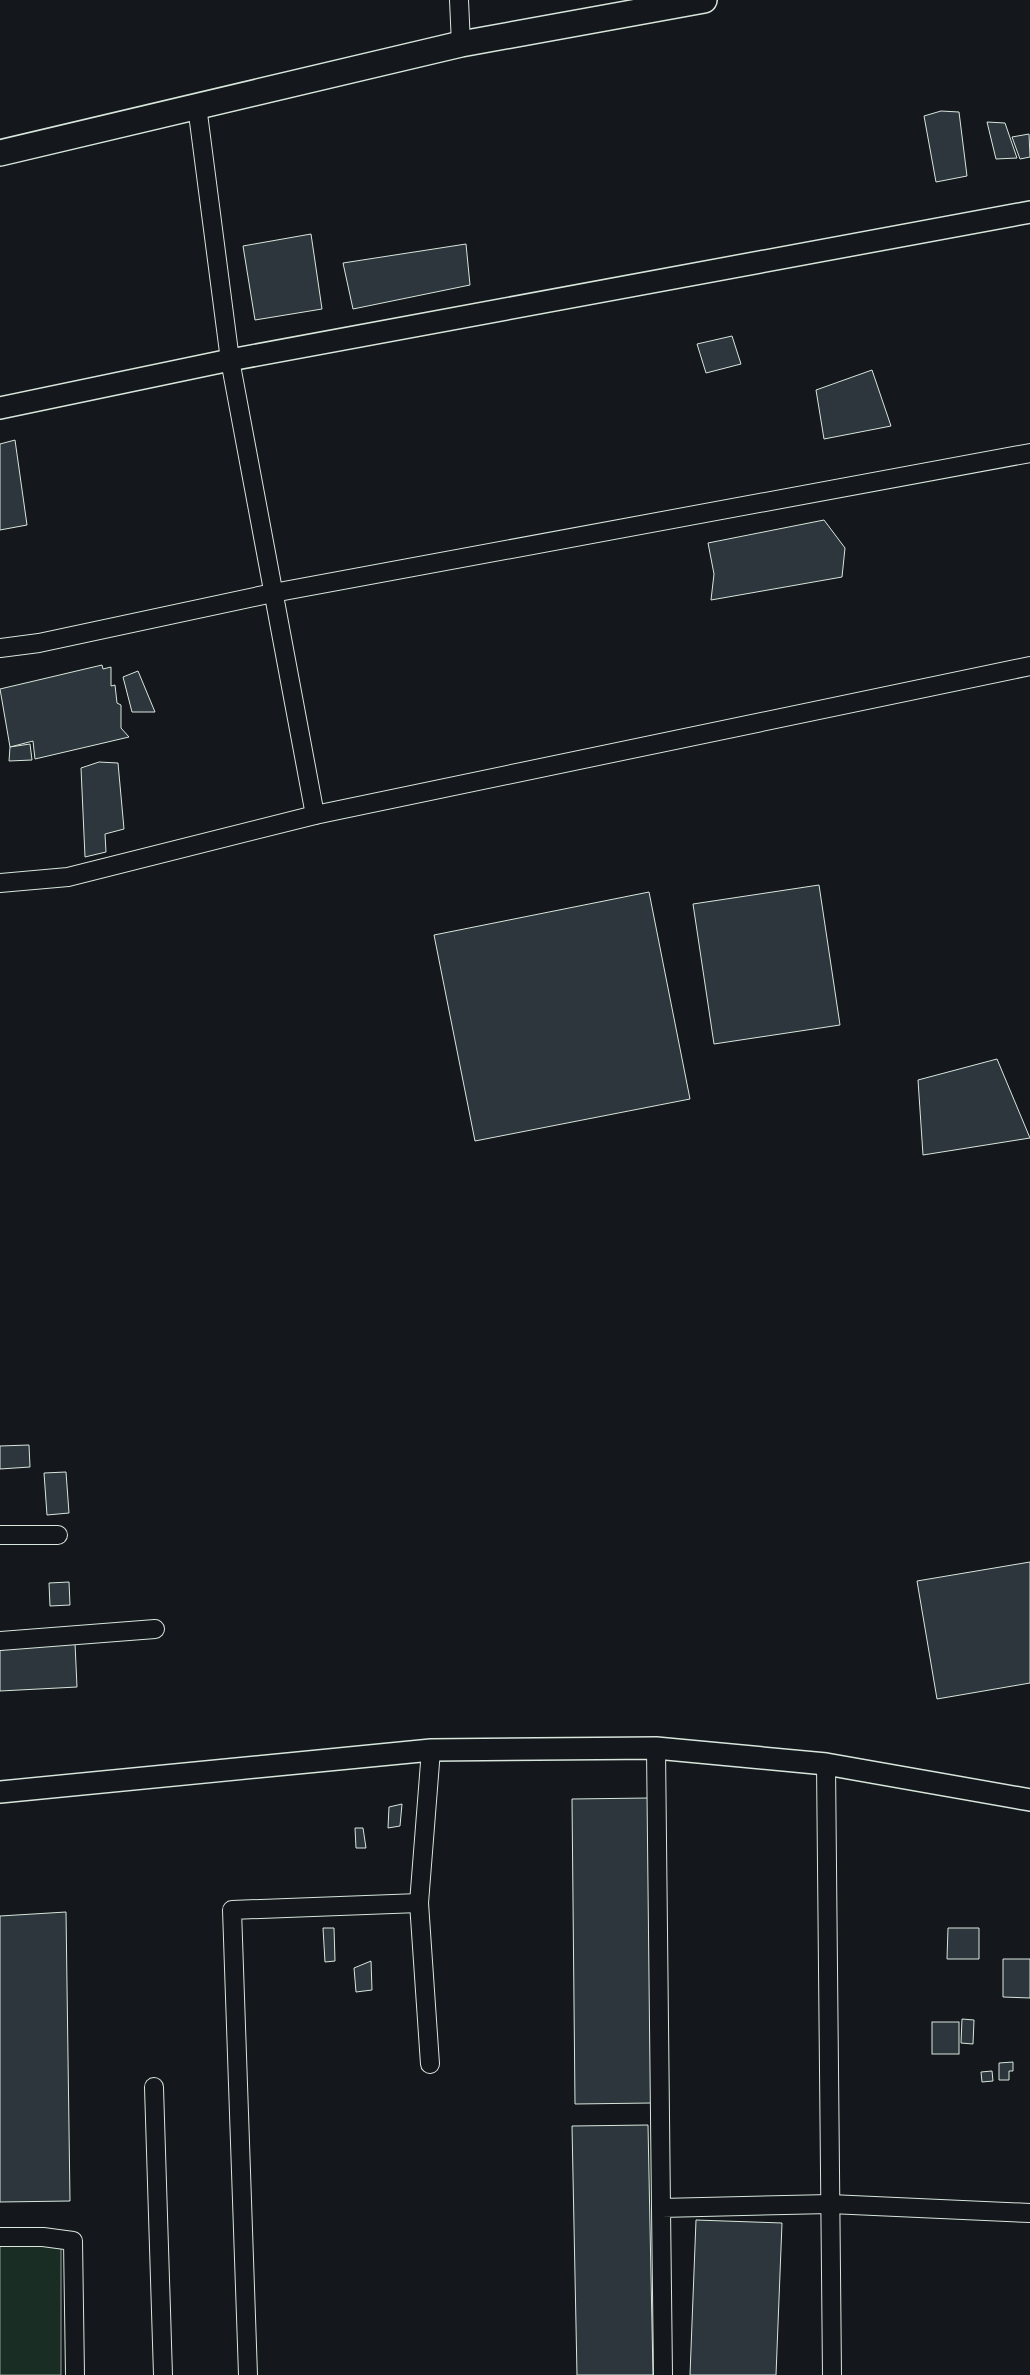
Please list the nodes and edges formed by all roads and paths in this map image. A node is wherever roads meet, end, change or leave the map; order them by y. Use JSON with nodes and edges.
{"nodes":[{"id":1,"x":459,"y":0,"type":"edge"},
{"id":2,"x":704,"y":0,"type":"edge"},
{"id":3,"x":461,"y":44,"type":"junction"},
{"id":4,"x":197,"y":106,"type":"junction"},
{"id":5,"x":0,"y":153,"type":"edge"},
{"id":6,"x":1030,"y":212,"type":"edge"},
{"id":7,"x":230,"y":360,"type":"junction"},
{"id":8,"x":0,"y":408,"type":"edge"},
{"id":9,"x":1030,"y":453,"type":"edge"},
{"id":10,"x":273,"y":593,"type":"junction"},
{"id":11,"x":0,"y":648,"type":"edge"},
{"id":12,"x":1030,"y":666,"type":"edge"},
{"id":13,"x":314,"y":815,"type":"junction"},
{"id":14,"x":0,"y":883,"type":"edge"},
{"id":15,"x":0,"y":1535,"type":"edge"},
{"id":16,"x":58,"y":1535,"type":"dead end"},
{"id":17,"x":155,"y":1629,"type":"dead end"},
{"id":18,"x":0,"y":1641,"type":"edge"},
{"id":19,"x":656,"y":1748,"type":"junction"},
{"id":20,"x":431,"y":1750,"type":"junction"},
{"id":21,"x":826,"y":1764,"type":"junction"},
{"id":22,"x":0,"y":1792,"type":"edge"},
{"id":23,"x":1030,"y":1800,"type":"edge"},
{"id":24,"x":419,"y":1903,"type":"junction"},
{"id":25,"x":430,"y":2064,"type":"dead end"},
{"id":26,"x":154,"y":2087,"type":"dead end"},
{"id":27,"x":830,"y":2204,"type":"junction"},
{"id":28,"x":661,"y":2208,"type":"junction"},
{"id":29,"x":1030,"y":2213,"type":"edge"},
{"id":30,"x":0,"y":2237,"type":"edge"},
{"id":31,"x":75,"y":2375,"type":"edge"},
{"id":32,"x":163,"y":2375,"type":"edge"},
{"id":33,"x":248,"y":2375,"type":"edge"},
{"id":34,"x":663,"y":2375,"type":"edge"},
{"id":35,"x":832,"y":2375,"type":"edge"}],
"edges":[{"from":1,"to":3,"type":"street"},
{"from":2,"to":3,"type":"main road"},
{"from":3,"to":4,"type":"main road"},
{"from":4,"to":5,"type":"main road"},
{"from":4,"to":7,"type":"street"},
{"from":6,"to":7,"type":"street"},
{"from":7,"to":8,"type":"street"},
{"from":7,"to":10,"type":"street"},
{"from":9,"to":10,"type":"street"},
{"from":10,"to":11,"type":"street"},
{"from":10,"to":13,"type":"street"},
{"from":12,"to":13,"type":"street"},
{"from":13,"to":14,"type":"street"},
{"from":15,"to":16,"type":"street"},
{"from":17,"to":18,"type":"street"},
{"from":19,"to":20,"type":"street"},
{"from":19,"to":21,"type":"street"},
{"from":19,"to":28,"type":"street"},
{"from":20,"to":22,"type":"street"},
{"from":20,"to":24,"type":"street"},
{"from":21,"to":23,"type":"street"},
{"from":21,"to":27,"type":"street"},
{"from":24,"to":25,"type":"street"},
{"from":24,"to":33,"type":"street"},
{"from":26,"to":32,"type":"street"},
{"from":27,"to":28,"type":"street"},
{"from":27,"to":29,"type":"street"},
{"from":27,"to":35,"type":"street"},
{"from":28,"to":34,"type":"street"},
{"from":30,"to":31,"type":"street"}]}
